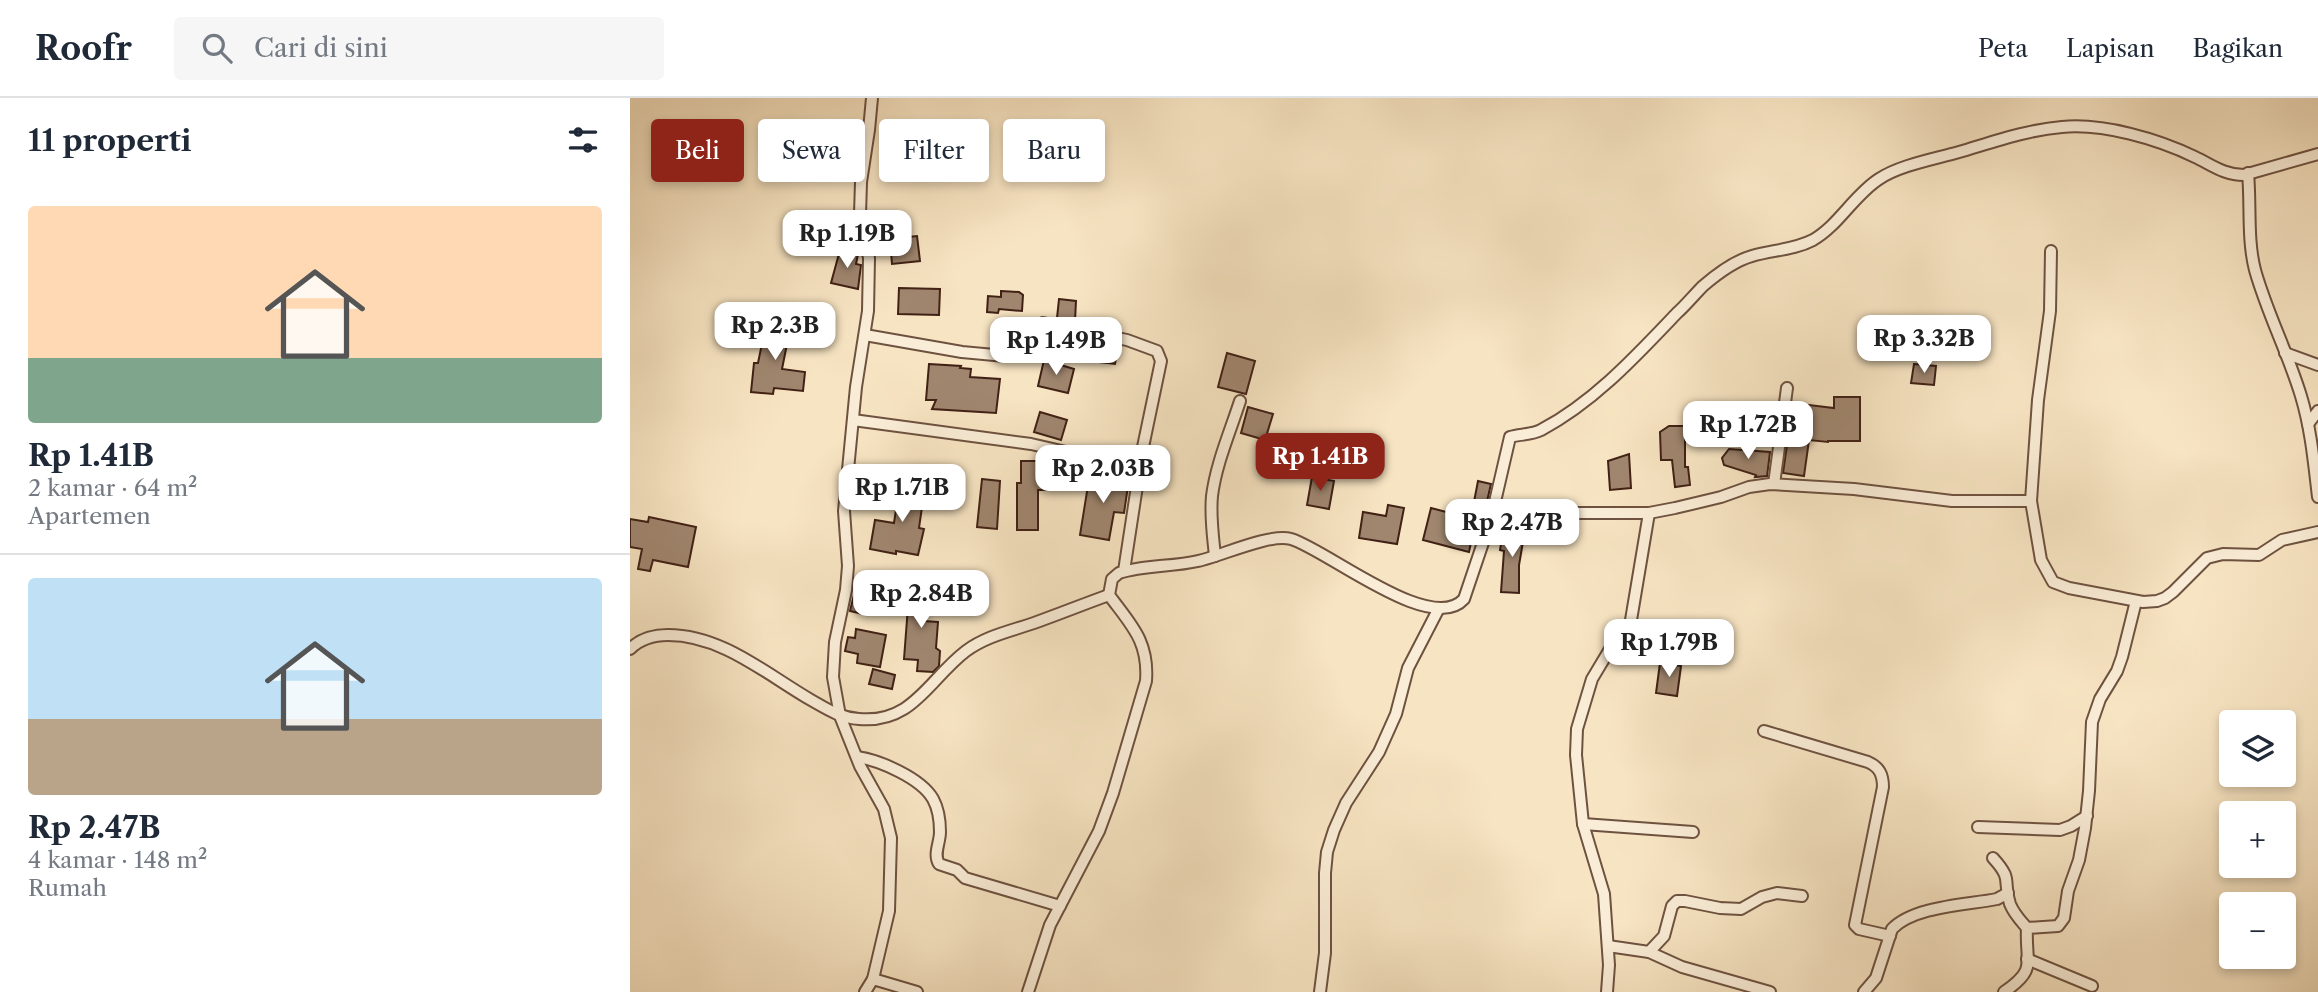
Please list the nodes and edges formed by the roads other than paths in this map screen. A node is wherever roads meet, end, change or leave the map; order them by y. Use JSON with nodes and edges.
{"nodes":[{"id":1,"x":872,"y":98,"type":"edge"},
{"id":2,"x":2318,"y":154,"type":"edge"},
{"id":3,"x":2249,"y":177,"type":"junction"},
{"id":4,"x":2051,"y":251,"type":"dead end"},
{"id":5,"x":1043,"y":323,"type":"dead end"},
{"id":6,"x":864,"y":334,"type":"junction"},
{"id":7,"x":2285,"y":353,"type":"junction"},
{"id":8,"x":1005,"y":356,"type":"dead end"},
{"id":9,"x":2318,"y":365,"type":"edge"},
{"id":10,"x":1787,"y":387,"type":"dead end"},
{"id":11,"x":1240,"y":401,"type":"dead end"},
{"id":12,"x":2318,"y":411,"type":"edge"},
{"id":13,"x":853,"y":420,"type":"junction"},
{"id":14,"x":2308,"y":424,"type":"junction"},
{"id":15,"x":1142,"y":457,"type":"junction"},
{"id":16,"x":1774,"y":484,"type":"junction"},
{"id":17,"x":2318,"y":497,"type":"edge"},
{"id":18,"x":2031,"y":501,"type":"junction"},
{"id":19,"x":1649,"y":513,"type":"junction"},
{"id":20,"x":1490,"y":519,"type":"junction"},
{"id":21,"x":2318,"y":532,"type":"edge"},
{"id":22,"x":1215,"y":556,"type":"junction"},
{"id":23,"x":1124,"y":571,"type":"junction"},
{"id":24,"x":1109,"y":595,"type":"junction"},
{"id":25,"x":2136,"y":601,"type":"junction"},
{"id":26,"x":1439,"y":608,"type":"junction"},
{"id":27,"x":630,"y":649,"type":"edge"},
{"id":28,"x":839,"y":716,"type":"junction"},
{"id":29,"x":1764,"y":731,"type":"dead end"},
{"id":30,"x":857,"y":757,"type":"junction"},
{"id":31,"x":2087,"y":816,"type":"junction"},
{"id":32,"x":1583,"y":824,"type":"junction"},
{"id":33,"x":1978,"y":827,"type":"dead end"},
{"id":34,"x":1693,"y":832,"type":"dead end"},
{"id":35,"x":1993,"y":858,"type":"dead end"},
{"id":36,"x":2008,"y":893,"type":"junction"},
{"id":37,"x":1802,"y":896,"type":"dead end"},
{"id":38,"x":1060,"y":906,"type":"junction"},
{"id":39,"x":2027,"y":928,"type":"junction"},
{"id":40,"x":1890,"y":936,"type":"junction"},
{"id":41,"x":1608,"y":946,"type":"junction"},
{"id":42,"x":1649,"y":952,"type":"junction"},
{"id":43,"x":2027,"y":959,"type":"junction"},
{"id":44,"x":873,"y":979,"type":"junction"},
{"id":45,"x":2092,"y":986,"type":"dead end"},
{"id":46,"x":865,"y":992,"type":"edge"},
{"id":47,"x":918,"y":992,"type":"edge"},
{"id":48,"x":1028,"y":992,"type":"edge"},
{"id":49,"x":1320,"y":992,"type":"edge"},
{"id":50,"x":1607,"y":992,"type":"edge"},
{"id":51,"x":1770,"y":992,"type":"edge"},
{"id":52,"x":1864,"y":992,"type":"edge"},
{"id":53,"x":2004,"y":992,"type":"edge"}],
"edges":[{"from":1,"to":6,"type":"street"},
{"from":2,"to":3,"type":"street"},
{"from":3,"to":7,"type":"street"},
{"from":3,"to":20,"type":"street"},
{"from":4,"to":18,"type":"street"},
{"from":5,"to":15,"type":"street"},
{"from":6,"to":8,"type":"street"},
{"from":6,"to":13,"type":"street"},
{"from":7,"to":9,"type":"street"},
{"from":7,"to":14,"type":"street"},
{"from":10,"to":16,"type":"street"},
{"from":11,"to":22,"type":"street"},
{"from":12,"to":14,"type":"street"},
{"from":13,"to":15,"type":"street"},
{"from":13,"to":28,"type":"street"},
{"from":14,"to":17,"type":"street"},
{"from":15,"to":23,"type":"street"},
{"from":16,"to":18,"type":"street"},
{"from":16,"to":19,"type":"street"},
{"from":18,"to":25,"type":"street"},
{"from":19,"to":20,"type":"street"},
{"from":19,"to":32,"type":"street"},
{"from":20,"to":26,"type":"street"},
{"from":21,"to":25,"type":"street"},
{"from":22,"to":23,"type":"street"},
{"from":22,"to":26,"type":"street"},
{"from":23,"to":24,"type":"street"},
{"from":24,"to":28,"type":"street"},
{"from":24,"to":38,"type":"street"},
{"from":25,"to":31,"type":"street"},
{"from":26,"to":49,"type":"street"},
{"from":27,"to":28,"type":"street"},
{"from":28,"to":30,"type":"street"},
{"from":29,"to":40,"type":"street"},
{"from":30,"to":38,"type":"street"},
{"from":30,"to":44,"type":"street"},
{"from":31,"to":33,"type":"street"},
{"from":31,"to":39,"type":"street"},
{"from":32,"to":34,"type":"street"},
{"from":32,"to":41,"type":"street"},
{"from":35,"to":36,"type":"street"},
{"from":36,"to":39,"type":"street"},
{"from":36,"to":40,"type":"street"},
{"from":37,"to":42,"type":"street"},
{"from":38,"to":48,"type":"street"},
{"from":39,"to":43,"type":"street"},
{"from":40,"to":52,"type":"street"},
{"from":41,"to":42,"type":"street"},
{"from":41,"to":50,"type":"street"},
{"from":42,"to":51,"type":"street"},
{"from":43,"to":45,"type":"street"},
{"from":43,"to":53,"type":"street"},
{"from":44,"to":46,"type":"street"},
{"from":44,"to":47,"type":"street"}]}
